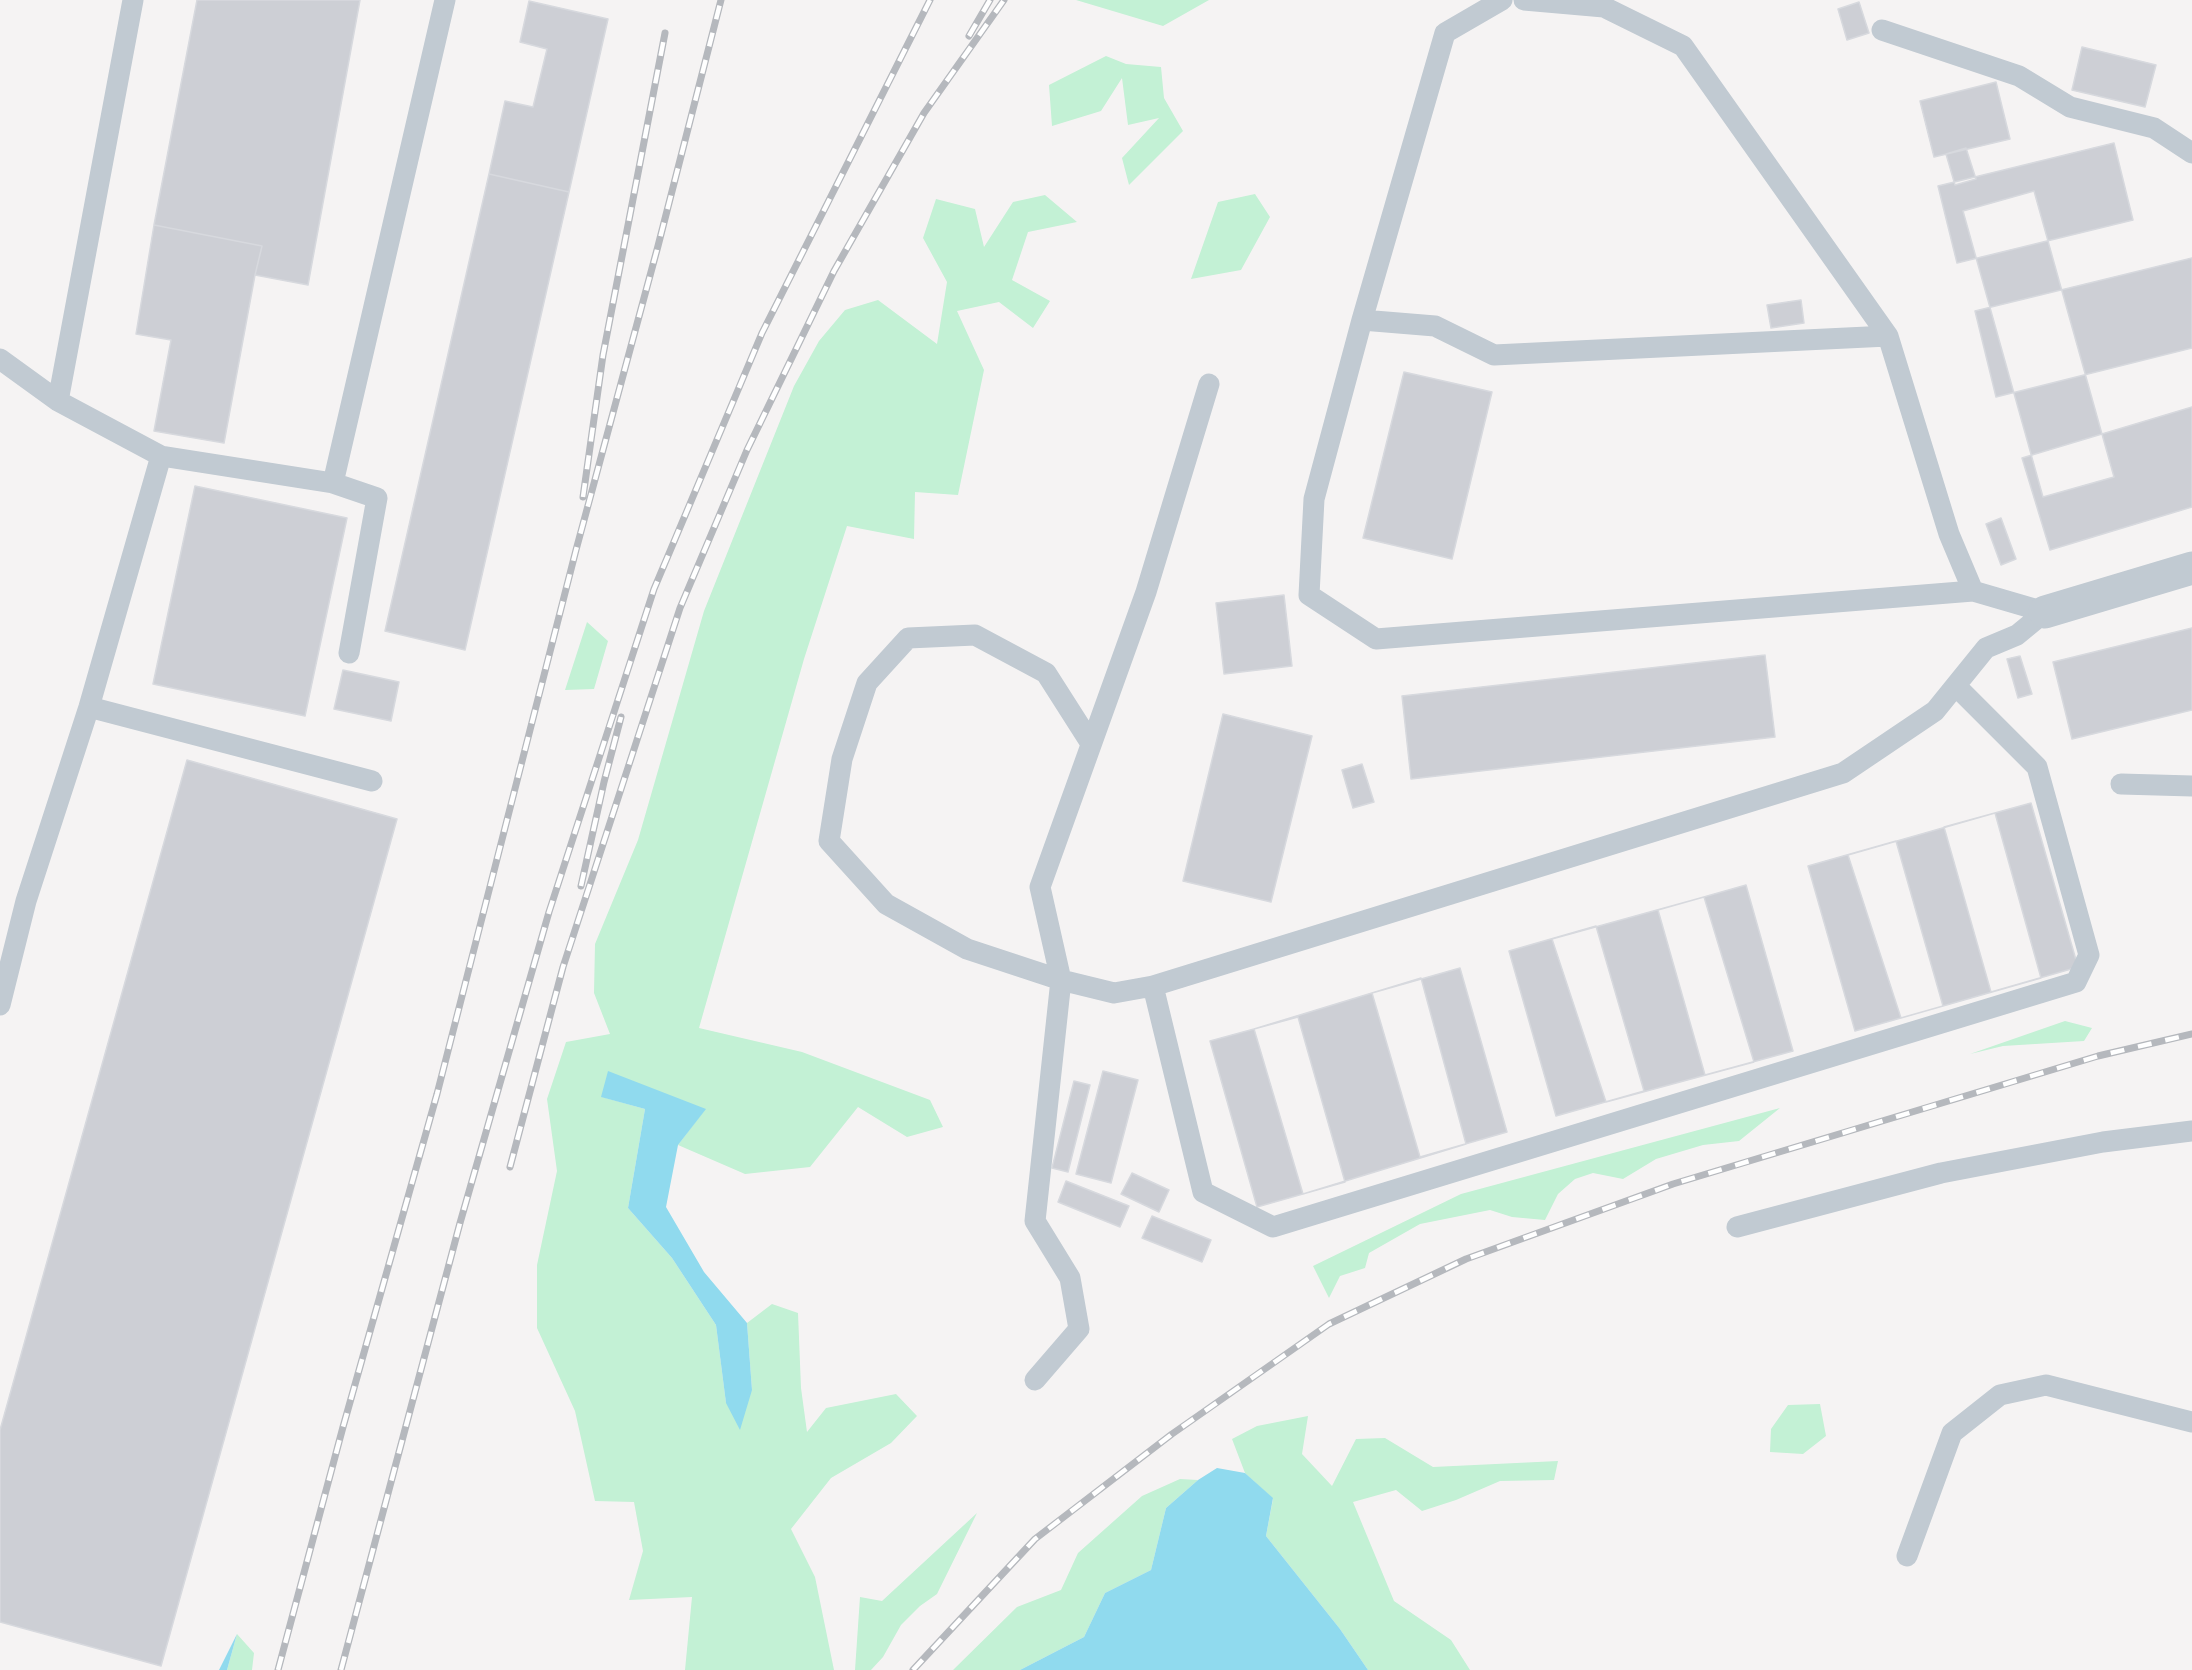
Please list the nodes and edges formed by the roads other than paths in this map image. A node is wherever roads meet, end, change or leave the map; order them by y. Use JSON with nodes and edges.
{"nodes":[{"id":1,"x":133,"y":0,"type":"edge"},
{"id":2,"x":445,"y":0,"type":"edge"},
{"id":3,"x":1502,"y":0,"type":"edge"},
{"id":4,"x":1524,"y":0,"type":"edge"},
{"id":5,"x":1882,"y":30,"type":"dead end"},
{"id":6,"x":2192,"y":153,"type":"edge"},
{"id":7,"x":1362,"y":320,"type":"junction"},
{"id":8,"x":1888,"y":336,"type":"junction"},
{"id":9,"x":0,"y":359,"type":"edge"},
{"id":10,"x":1209,"y":384,"type":"dead end"},
{"id":11,"x":58,"y":401,"type":"junction"},
{"id":12,"x":161,"y":456,"type":"junction"},
{"id":13,"x":333,"y":483,"type":"junction"},
{"id":14,"x":2192,"y":568,"type":"edge"},
{"id":15,"x":1973,"y":591,"type":"junction"},
{"id":16,"x":2045,"y":612,"type":"junction"},
{"id":17,"x":349,"y":653,"type":"dead end"},
{"id":18,"x":1956,"y":686,"type":"junction"},
{"id":19,"x":89,"y":706,"type":"junction"},
{"id":20,"x":1090,"y":742,"type":"junction"},
{"id":21,"x":372,"y":781,"type":"dead end"},
{"id":22,"x":2121,"y":784,"type":"dead end"},
{"id":23,"x":2192,"y":786,"type":"edge"},
{"id":24,"x":1061,"y":980,"type":"junction"},
{"id":25,"x":1153,"y":986,"type":"junction"},
{"id":26,"x":0,"y":1005,"type":"edge"},
{"id":27,"x":2192,"y":1131,"type":"edge"},
{"id":28,"x":1737,"y":1227,"type":"dead end"},
{"id":29,"x":1035,"y":1380,"type":"dead end"},
{"id":30,"x":2192,"y":1422,"type":"edge"},
{"id":31,"x":1907,"y":1556,"type":"dead end"}],
"edges":[{"from":1,"to":11,"type":"lane"},
{"from":2,"to":13,"type":"lane"},
{"from":3,"to":7,"type":"lane"},
{"from":4,"to":8,"type":"lane"},
{"from":5,"to":6,"type":"lane"},
{"from":7,"to":8,"type":"lane"},
{"from":7,"to":15,"type":"lane"},
{"from":8,"to":15,"type":"lane"},
{"from":9,"to":11,"type":"lane"},
{"from":10,"to":20,"type":"lane"},
{"from":11,"to":12,"type":"lane"},
{"from":12,"to":13,"type":"lane"},
{"from":12,"to":19,"type":"lane"},
{"from":13,"to":17,"type":"lane"},
{"from":14,"to":16,"type":"street"},
{"from":15,"to":16,"type":"lane"},
{"from":16,"to":18,"type":"lane"},
{"from":18,"to":25,"type":"lane"},
{"from":18,"to":25,"type":"lane"},
{"from":19,"to":21,"type":"lane"},
{"from":19,"to":26,"type":"lane"},
{"from":20,"to":24,"type":"lane"},
{"from":20,"to":24,"type":"lane"},
{"from":22,"to":23,"type":"lane"},
{"from":24,"to":25,"type":"lane"},
{"from":24,"to":29,"type":"lane"},
{"from":27,"to":28,"type":"lane"},
{"from":30,"to":31,"type":"lane"}]}
